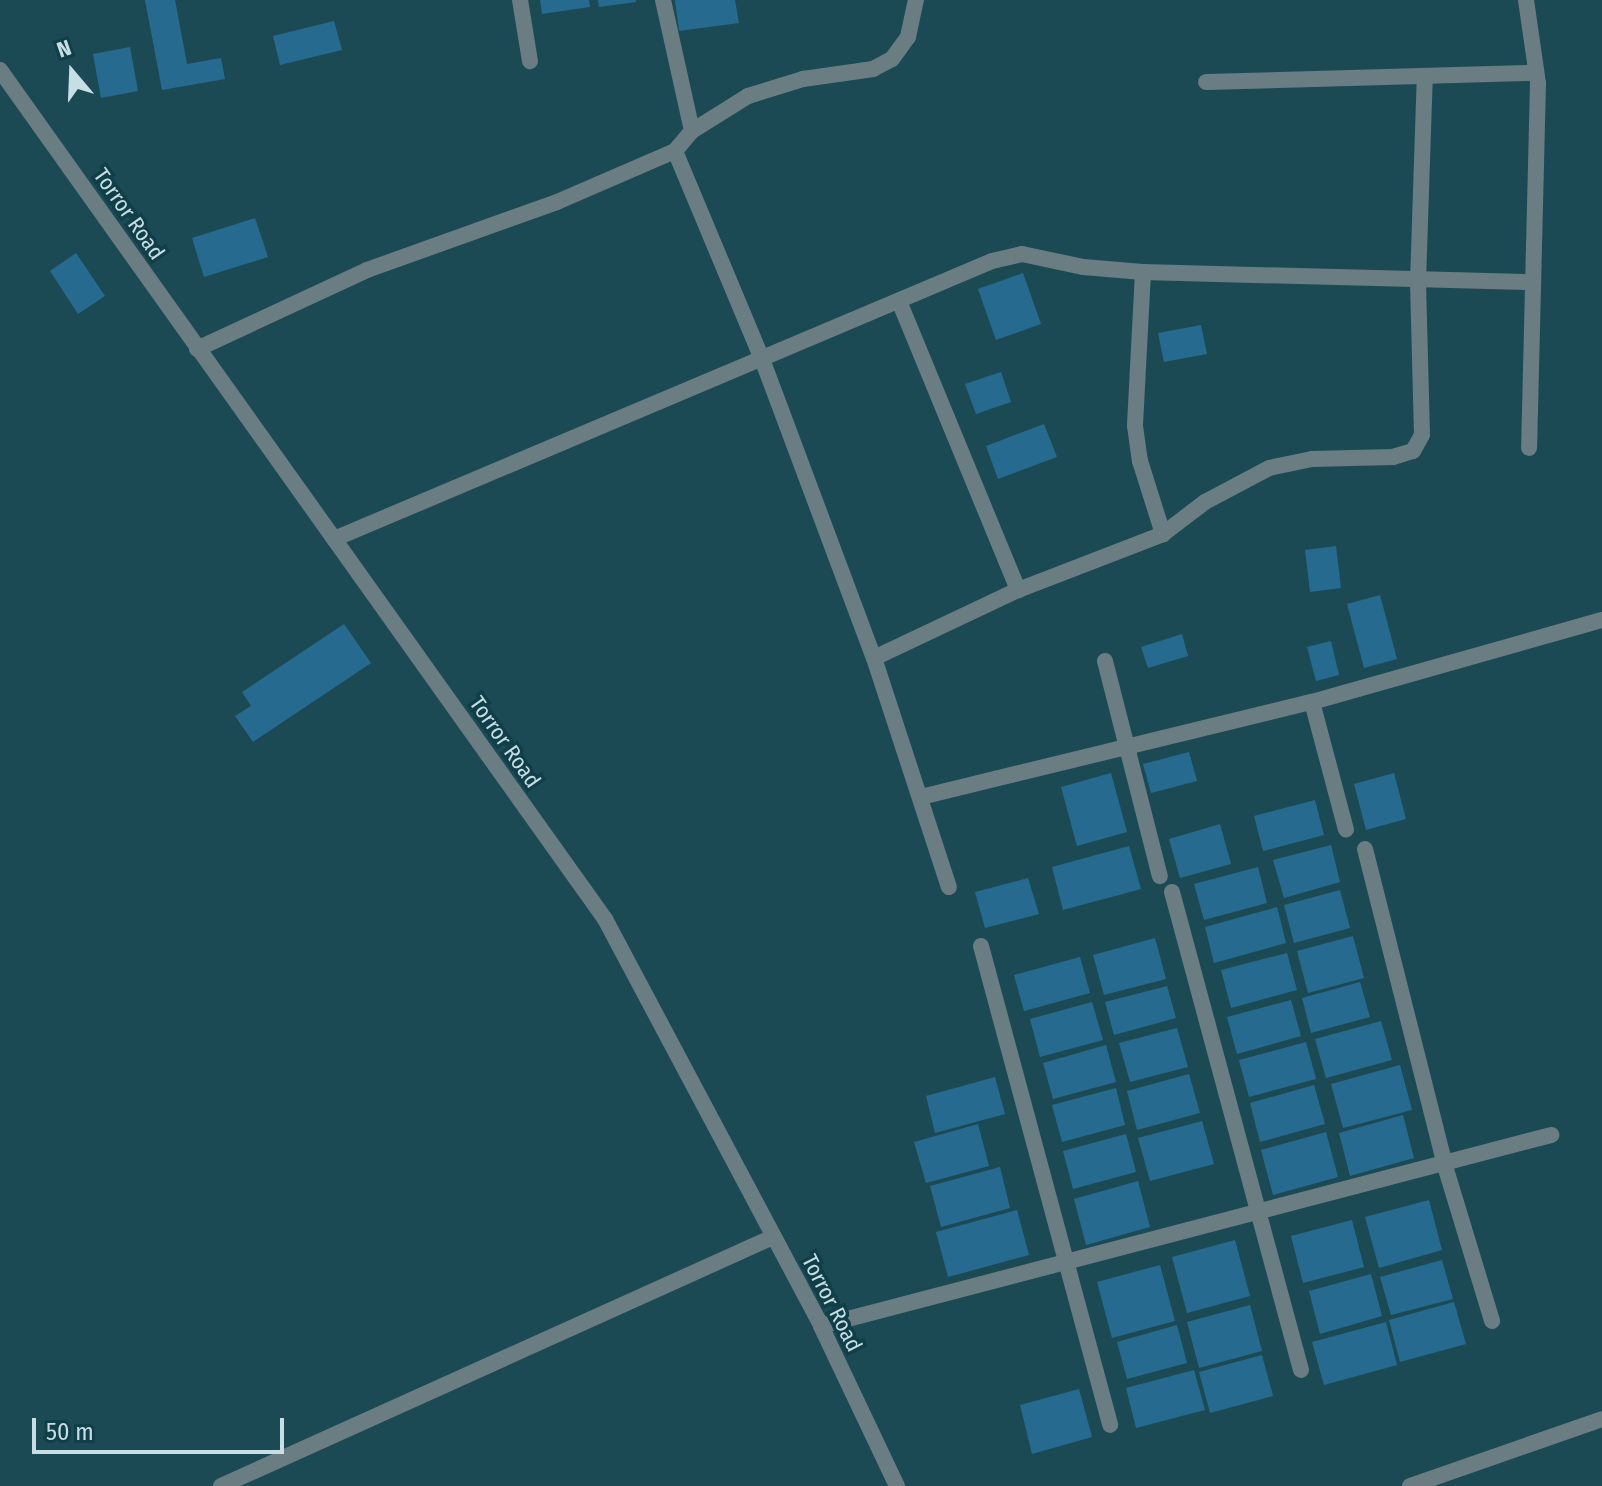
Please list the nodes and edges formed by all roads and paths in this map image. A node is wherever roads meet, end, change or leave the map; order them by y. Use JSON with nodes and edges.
{"nodes":[{"id":1,"x":520,"y":0,"type":"edge"},
{"id":2,"x":663,"y":0,"type":"edge"},
{"id":3,"x":916,"y":0,"type":"edge"},
{"id":4,"x":1526,"y":0,"type":"edge"},
{"id":5,"x":530,"y":61,"type":"dead end"},
{"id":6,"x":0,"y":70,"type":"edge"},
{"id":7,"x":1536,"y":73,"type":"junction"},
{"id":8,"x":1425,"y":76,"type":"junction"},
{"id":9,"x":1206,"y":82,"type":"dead end"},
{"id":10,"x":692,"y":131,"type":"junction"},
{"id":11,"x":675,"y":151,"type":"junction"},
{"id":12,"x":1143,"y":272,"type":"junction"},
{"id":13,"x":1418,"y":282,"type":"junction"},
{"id":14,"x":1530,"y":282,"type":"junction"},
{"id":15,"x":899,"y":301,"type":"junction"},
{"id":16,"x":197,"y":349,"type":"junction"},
{"id":17,"x":762,"y":359,"type":"junction"},
{"id":18,"x":1529,"y":448,"type":"dead end"},
{"id":19,"x":1163,"y":534,"type":"junction"},
{"id":20,"x":334,"y":539,"type":"junction"},
{"id":21,"x":1018,"y":590,"type":"junction"},
{"id":22,"x":1602,"y":620,"type":"edge"},
{"id":23,"x":874,"y":658,"type":"junction"},
{"id":24,"x":1105,"y":661,"type":"dead end"},
{"id":25,"x":1312,"y":702,"type":"junction"},
{"id":26,"x":1128,"y":746,"type":"junction"},
{"id":27,"x":921,"y":797,"type":"junction"},
{"id":28,"x":1346,"y":830,"type":"dead end"},
{"id":29,"x":1365,"y":849,"type":"dead end"},
{"id":30,"x":1160,"y":876,"type":"dead end"},
{"id":31,"x":949,"y":887,"type":"dead end"},
{"id":32,"x":1172,"y":892,"type":"dead end"},
{"id":33,"x":981,"y":946,"type":"dead end"},
{"id":34,"x":1551,"y":1135,"type":"dead end"},
{"id":35,"x":1445,"y":1166,"type":"junction"},
{"id":36,"x":1259,"y":1213,"type":"junction"},
{"id":37,"x":773,"y":1237,"type":"junction"},
{"id":38,"x":1066,"y":1262,"type":"junction"},
{"id":39,"x":1492,"y":1321,"type":"dead end"},
{"id":40,"x":821,"y":1326,"type":"junction"},
{"id":41,"x":1301,"y":1370,"type":"dead end"},
{"id":42,"x":1602,"y":1419,"type":"edge"},
{"id":43,"x":1110,"y":1425,"type":"dead end"},
{"id":44,"x":221,"y":1486,"type":"edge"},
{"id":45,"x":897,"y":1486,"type":"edge"},
{"id":46,"x":1410,"y":1486,"type":"edge"}],
"edges":[{"from":1,"to":5,"type":"street"},
{"from":2,"to":10,"type":"street"},
{"from":3,"to":10,"type":"street"},
{"from":4,"to":7,"type":"street"},
{"from":6,"to":16,"type":"street","name":"Torror Road"},
{"from":7,"to":8,"type":"street"},
{"from":7,"to":14,"type":"street"},
{"from":8,"to":9,"type":"street"},
{"from":8,"to":13,"type":"street"},
{"from":10,"to":11,"type":"street"},
{"from":11,"to":16,"type":"street"},
{"from":11,"to":17,"type":"street"},
{"from":12,"to":13,"type":"street"},
{"from":12,"to":15,"type":"street"},
{"from":12,"to":19,"type":"street"},
{"from":13,"to":14,"type":"street"},
{"from":13,"to":19,"type":"street"},
{"from":14,"to":18,"type":"street"},
{"from":15,"to":17,"type":"street"},
{"from":15,"to":21,"type":"street"},
{"from":16,"to":20,"type":"street","name":"Torror Road"},
{"from":17,"to":20,"type":"street"},
{"from":17,"to":23,"type":"street"},
{"from":19,"to":21,"type":"street"},
{"from":20,"to":37,"type":"street","name":"Torror Road"},
{"from":21,"to":23,"type":"street"},
{"from":22,"to":25,"type":"street"},
{"from":23,"to":27,"type":"street"},
{"from":24,"to":26,"type":"street"},
{"from":25,"to":26,"type":"street"},
{"from":25,"to":28,"type":"street"},
{"from":26,"to":27,"type":"street"},
{"from":26,"to":30,"type":"street"},
{"from":27,"to":31,"type":"street"},
{"from":29,"to":35,"type":"street"},
{"from":32,"to":36,"type":"street"},
{"from":33,"to":38,"type":"street"},
{"from":34,"to":35,"type":"street"},
{"from":35,"to":36,"type":"street"},
{"from":35,"to":39,"type":"street"},
{"from":36,"to":38,"type":"street"},
{"from":36,"to":41,"type":"street"},
{"from":37,"to":40,"type":"street","name":"Torror Road"},
{"from":37,"to":44,"type":"street"},
{"from":38,"to":40,"type":"street"},
{"from":38,"to":43,"type":"street"},
{"from":40,"to":45,"type":"street","name":"Torror Road"},
{"from":42,"to":46,"type":"street"}]}
